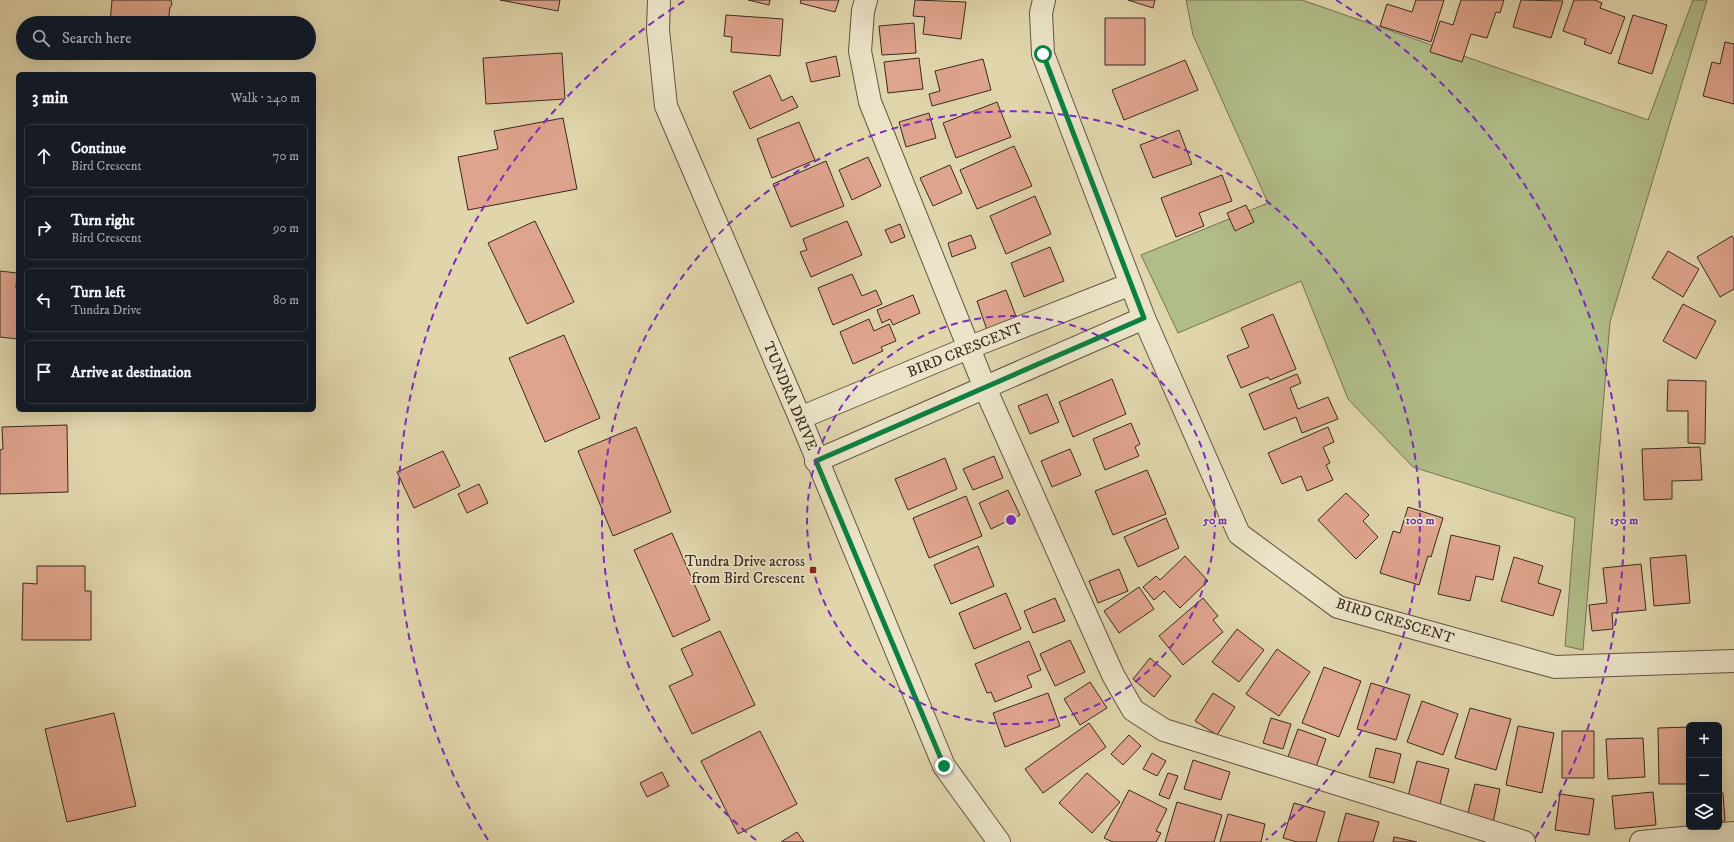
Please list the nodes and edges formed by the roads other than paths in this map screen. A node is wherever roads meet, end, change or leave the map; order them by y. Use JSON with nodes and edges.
{"nodes":[{"id":1,"x":659,"y":0,"type":"edge"},
{"id":2,"x":866,"y":0,"type":"edge"},
{"id":3,"x":1044,"y":0,"type":"edge"},
{"id":4,"x":1131,"y":284,"type":"junction"},
{"id":5,"x":1144,"y":318,"type":"junction"},
{"id":6,"x":968,"y":348,"type":"junction"},
{"id":7,"x":984,"y":388,"type":"junction"},
{"id":8,"x":800,"y":418,"type":"junction"},
{"id":9,"x":816,"y":461,"type":"junction"},
{"id":10,"x":1734,"y":661,"type":"edge"},
{"id":11,"x":1734,"y":833,"type":"edge"},
{"id":12,"x":999,"y":842,"type":"edge"},
{"id":13,"x":1524,"y":842,"type":"edge"},
{"id":14,"x":1641,"y":842,"type":"edge"}],
"edges":[{"from":1,"to":8,"type":"street","name":"TUNDRA DRIVE"},
{"from":2,"to":6,"type":"street"},
{"from":3,"to":4,"type":"street","name":"BIRD CRESCENT"},
{"from":4,"to":5,"type":"street","name":"BIRD CRESCENT"},
{"from":4,"to":6,"type":"street","name":"BIRD CRESCENT"},
{"from":5,"to":7,"type":"street"},
{"from":5,"to":10,"type":"street","name":"BIRD CRESCENT"},
{"from":6,"to":7,"type":"street"},
{"from":6,"to":8,"type":"street","name":"BIRD CRESCENT"},
{"from":7,"to":9,"type":"street"},
{"from":7,"to":13,"type":"street"},
{"from":8,"to":9,"type":"street","name":"TUNDRA DRIVE"},
{"from":9,"to":12,"type":"street","name":"TUNDRA DRIVE"},
{"from":11,"to":14,"type":"street"}]}
